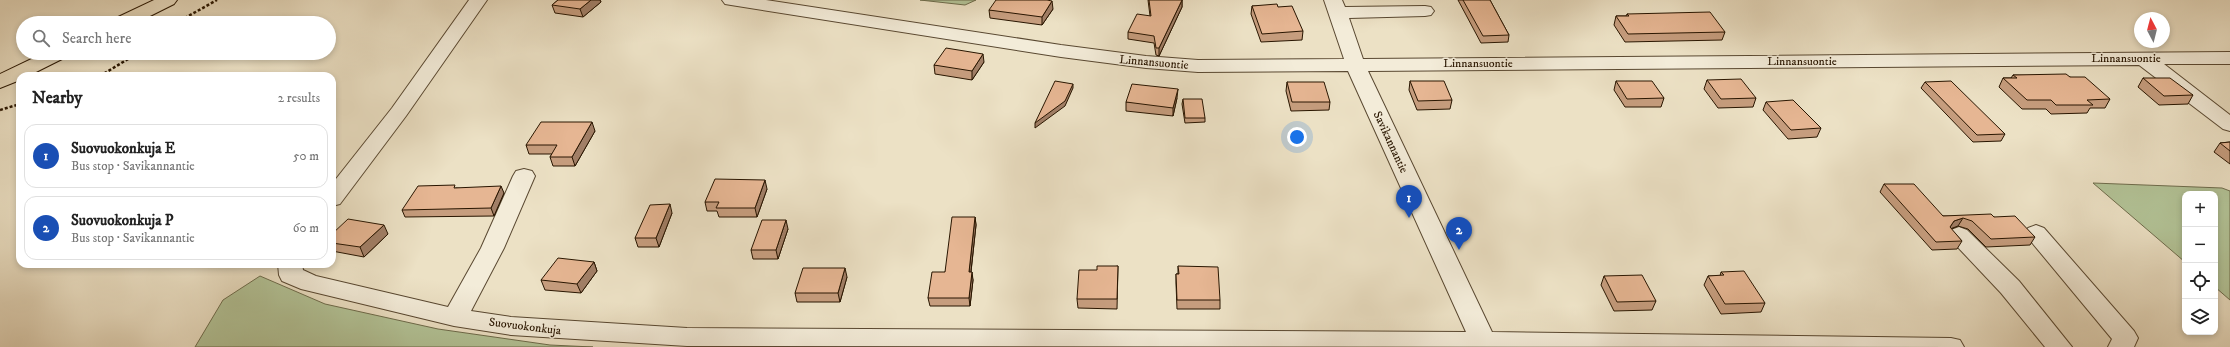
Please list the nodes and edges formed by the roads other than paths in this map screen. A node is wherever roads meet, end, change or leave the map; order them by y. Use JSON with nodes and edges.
{"nodes":[{"id":1,"x":168,"y":0,"type":"edge"},
{"id":2,"x":478,"y":0,"type":"edge"},
{"id":3,"x":731,"y":0,"type":"edge"},
{"id":4,"x":1336,"y":6,"type":"edge"},
{"id":5,"x":1425,"y":11,"type":"dead end"},
{"id":6,"x":135,"y":16,"type":"edge"},
{"id":7,"x":2143,"y":58,"type":"junction"},
{"id":8,"x":2230,"y":58,"type":"edge"},
{"id":9,"x":45,"y":60,"type":"edge"},
{"id":10,"x":1355,"y":64,"type":"junction"},
{"id":11,"x":20,"y":72,"type":"edge"},
{"id":12,"x":16,"y":74,"type":"edge"},
{"id":13,"x":0,"y":82,"type":"edge"},
{"id":14,"x":2230,"y":125,"type":"edge"},
{"id":15,"x":524,"y":176,"type":"dead end"},
{"id":16,"x":336,"y":195,"type":"edge"},
{"id":17,"x":2036,"y":233,"type":"dead end"},
{"id":18,"x":1959,"y":235,"type":"edge"},
{"id":19,"x":290,"y":268,"type":"edge"},
{"id":20,"x":454,"y":317,"type":"junction"},
{"id":21,"x":1485,"y":344,"type":"edge"},
{"id":22,"x":1951,"y":347,"type":"edge"},
{"id":23,"x":2059,"y":347,"type":"edge"},
{"id":24,"x":2121,"y":347,"type":"edge"}],
"edges":[{"from":1,"to":6,"type":"main road"},
{"from":2,"to":16,"type":"street"},
{"from":3,"to":10,"type":"street","name":"Linnansuontie"},
{"from":4,"to":5,"type":"street"},
{"from":4,"to":10,"type":"street","name":"Savikannantie"},
{"from":7,"to":8,"type":"street","name":"Linnansuontie"},
{"from":7,"to":10,"type":"street","name":"Linnansuontie"},
{"from":7,"to":14,"type":"street"},
{"from":9,"to":11,"type":"main road"},
{"from":10,"to":21,"type":"street","name":"Savikannantie"},
{"from":12,"to":13,"type":"main road"},
{"from":15,"to":20,"type":"street"},
{"from":17,"to":24,"type":"street"},
{"from":18,"to":23,"type":"street"},
{"from":19,"to":20,"type":"street","name":"Suovuokonkuja"},
{"from":20,"to":21,"type":"street","name":"Suovuokonkuja"},
{"from":21,"to":22,"type":"street","name":"Suovuokonkuja"}]}
